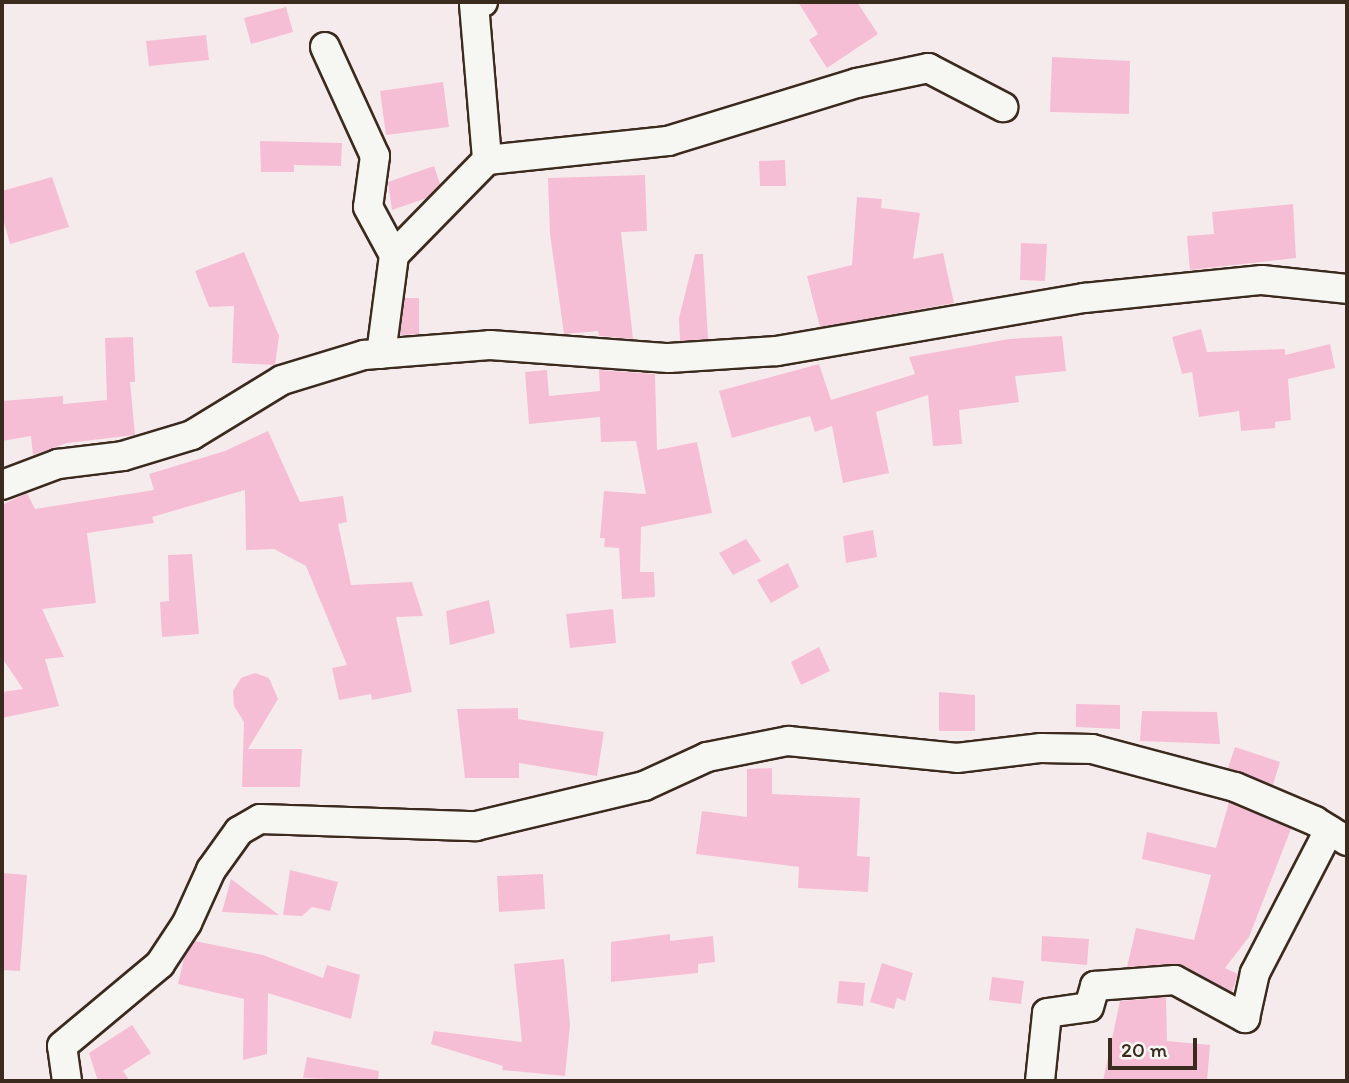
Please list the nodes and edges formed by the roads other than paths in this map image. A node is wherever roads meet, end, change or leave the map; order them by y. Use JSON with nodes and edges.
{"nodes":[{"id":1,"x":483,"y":2,"type":"edge"},
{"id":2,"x":325,"y":47,"type":"dead end"},
{"id":3,"x":1003,"y":107,"type":"dead end"},
{"id":4,"x":487,"y":160,"type":"junction"},
{"id":5,"x":394,"y":255,"type":"junction"},
{"id":6,"x":1347,"y":289,"type":"edge"},
{"id":7,"x":382,"y":354,"type":"junction"},
{"id":8,"x":2,"y":485,"type":"edge"},
{"id":9,"x":1338,"y":835,"type":"edge"},
{"id":10,"x":66,"y":1081,"type":"edge"},
{"id":11,"x":1040,"y":1081,"type":"edge"}],
"edges":[{"from":1,"to":4,"type":"street"},
{"from":2,"to":5,"type":"street"},
{"from":3,"to":4,"type":"street"},
{"from":4,"to":5,"type":"street"},
{"from":5,"to":7,"type":"street"},
{"from":6,"to":7,"type":"street"},
{"from":7,"to":8,"type":"street"},
{"from":9,"to":10,"type":"street"},
{"from":9,"to":11,"type":"street"}]}
